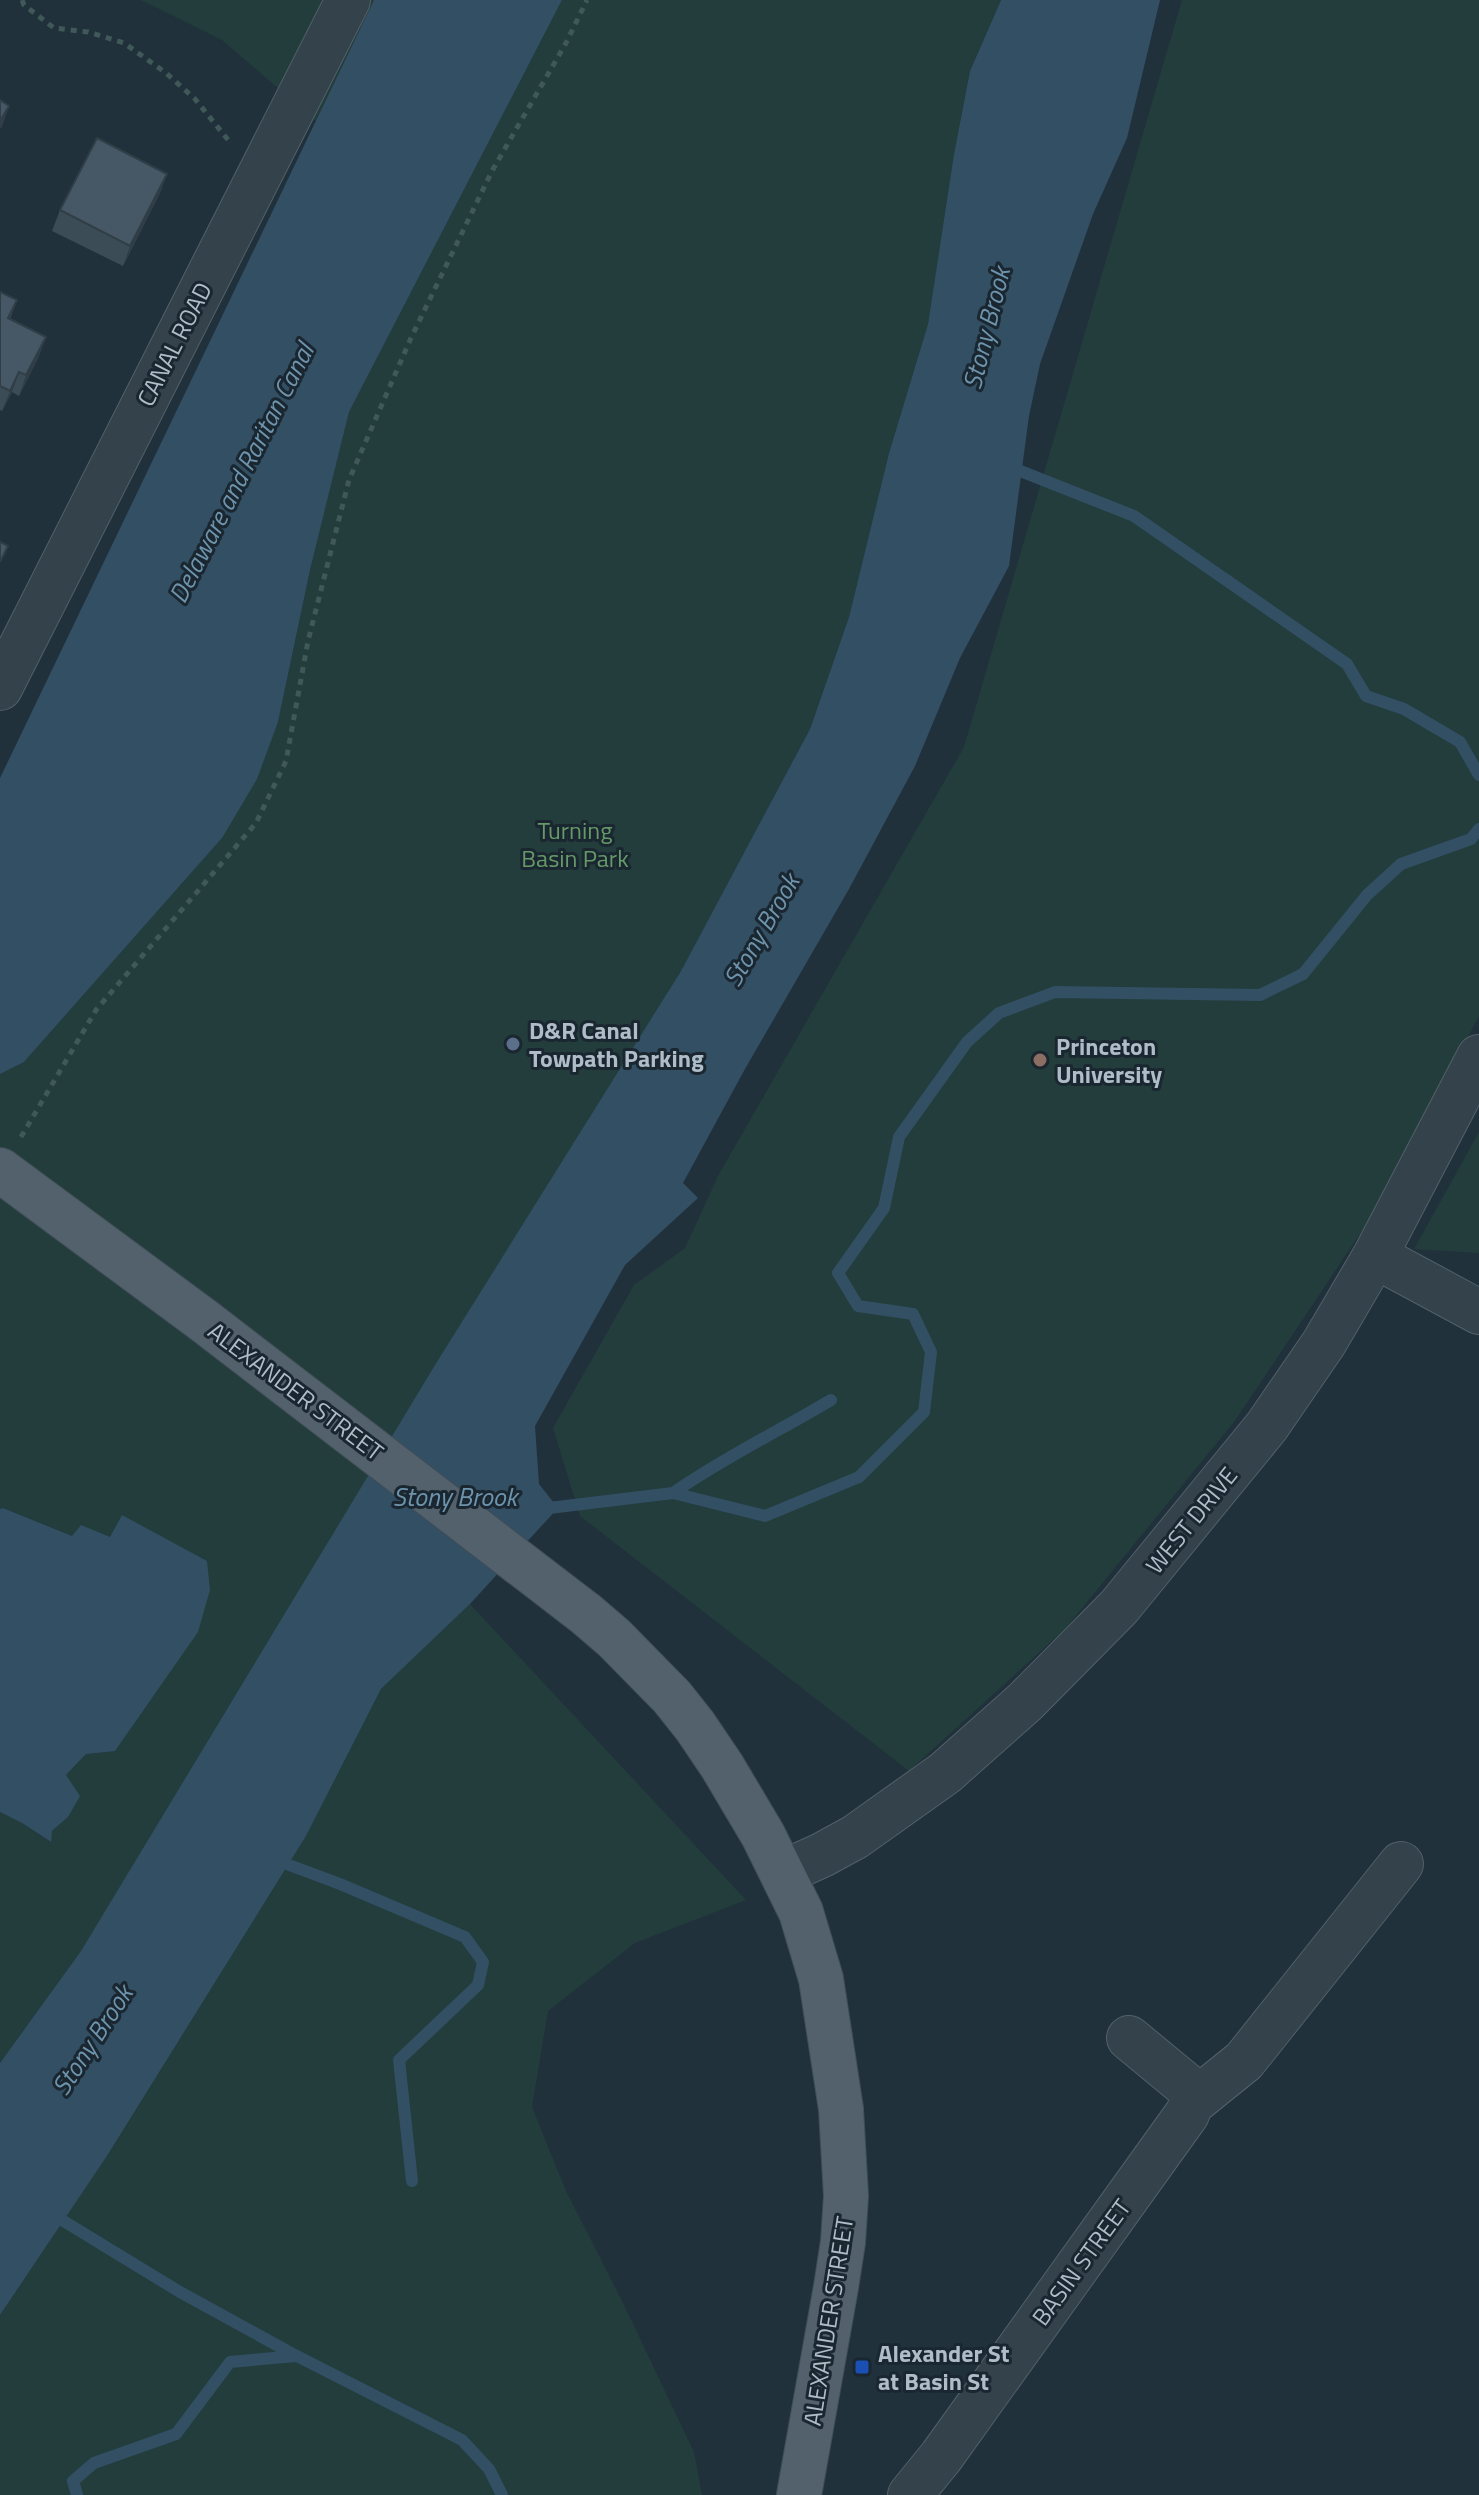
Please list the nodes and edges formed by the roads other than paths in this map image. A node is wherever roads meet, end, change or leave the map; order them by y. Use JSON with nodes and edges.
{"nodes":[{"id":1,"x":348,"y":0,"type":"edge"},
{"id":2,"x":0,"y":688,"type":"edge"},
{"id":3,"x":1479,"y":1057,"type":"edge"},
{"id":4,"x":9,"y":1156,"type":"edge"},
{"id":5,"x":1375,"y":1256,"type":"junction"},
{"id":6,"x":1479,"y":1312,"type":"edge"},
{"id":7,"x":1401,"y":1864,"type":"dead end"},
{"id":8,"x":782,"y":1873,"type":"junction"},
{"id":9,"x":1129,"y":2038,"type":"dead end"},
{"id":10,"x":1192,"y":2103,"type":"junction"},
{"id":11,"x":799,"y":2495,"type":"edge"},
{"id":12,"x":910,"y":2495,"type":"edge"}],
"edges":[{"from":1,"to":2,"type":"street","name":"CANAL ROAD"},
{"from":3,"to":5,"type":"street","name":"WEST DRIVE"},
{"from":4,"to":8,"type":"main road","name":"ALEXANDER STREET"},
{"from":5,"to":6,"type":"street"},
{"from":5,"to":8,"type":"street","name":"WEST DRIVE"},
{"from":7,"to":10,"type":"street","name":"BASIN STREET"},
{"from":8,"to":11,"type":"main road","name":"ALEXANDER STREET"},
{"from":9,"to":10,"type":"street"},
{"from":10,"to":12,"type":"street","name":"BASIN STREET"}]}
